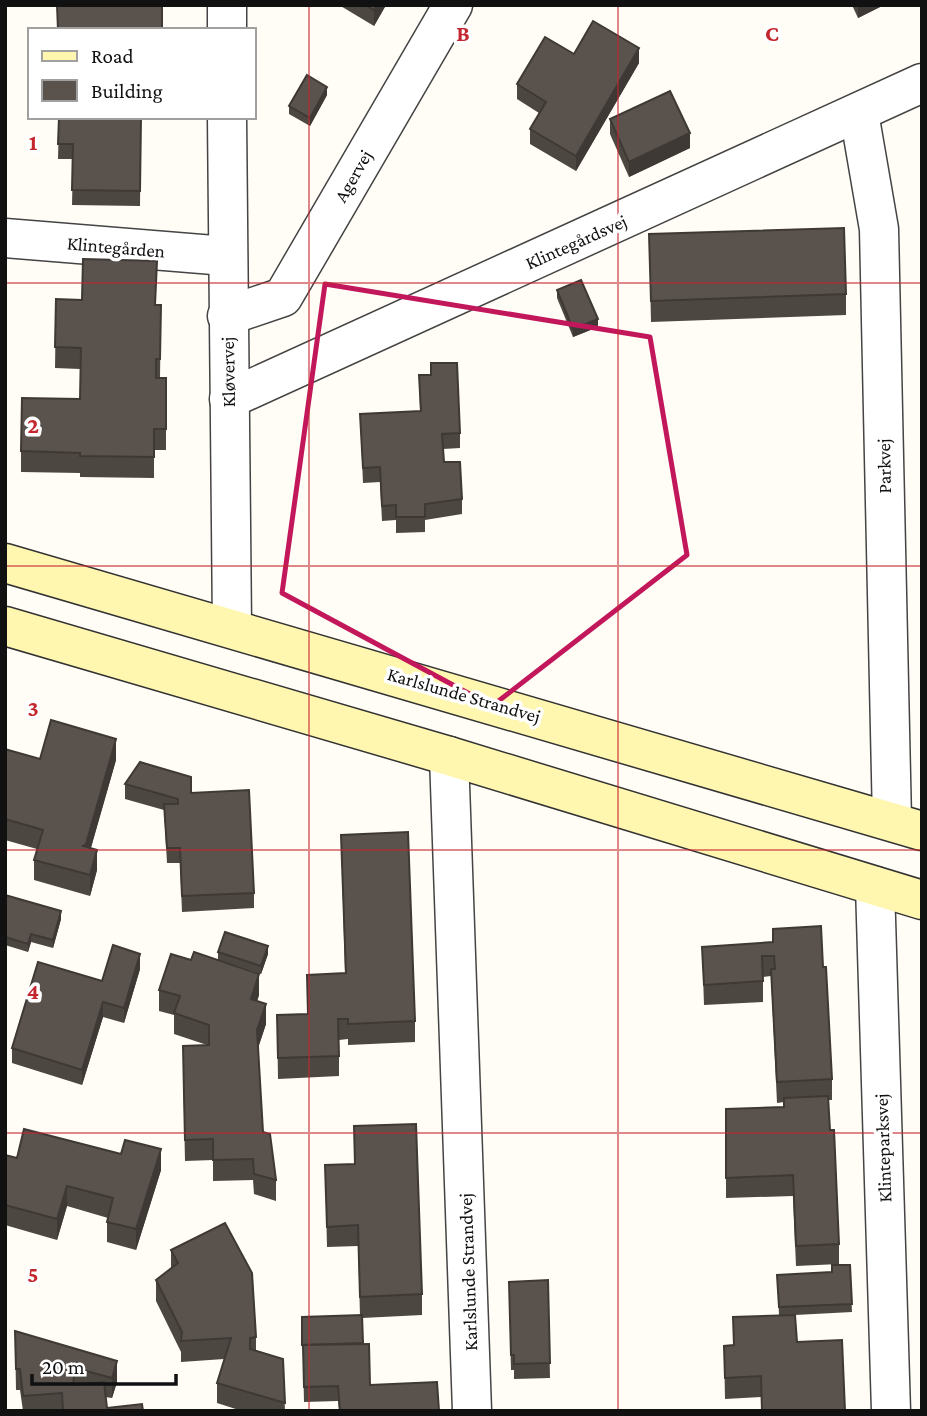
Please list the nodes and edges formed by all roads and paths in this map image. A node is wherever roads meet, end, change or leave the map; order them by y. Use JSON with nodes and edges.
{"nodes":[{"id":1,"x":227,"y":5,"type":"edge"},
{"id":2,"x":453,"y":5,"type":"edge"},
{"id":3,"x":227,"y":28,"type":"edge"},
{"id":4,"x":922,"y":83,"type":"edge"},
{"id":5,"x":859,"y":113,"type":"junction"},
{"id":6,"x":227,"y":119,"type":"edge"},
{"id":7,"x":5,"y":238,"type":"edge"},
{"id":8,"x":226,"y":256,"type":"junction"},
{"id":9,"x":227,"y":316,"type":"junction"},
{"id":10,"x":229,"y":399,"type":"junction"},
{"id":11,"x":5,"y":563,"type":"edge"},
{"id":12,"x":5,"y":626,"type":"edge"},
{"id":13,"x":232,"y":627,"type":"junction"},
{"id":14,"x":449,"y":756,"type":"junction"},
{"id":15,"x":907,"y":826,"type":"edge"},
{"id":16,"x":875,"y":886,"type":"junction"},
{"id":17,"x":922,"y":900,"type":"edge"},
{"id":18,"x":472,"y":1411,"type":"edge"},
{"id":19,"x":891,"y":1411,"type":"edge"}],
"edges":[{"from":1,"to":3,"type":"street"},
{"from":2,"to":9,"type":"street","name":"Agervej"},
{"from":4,"to":5,"type":"street","name":"Klintegårdsvej"},
{"from":5,"to":10,"type":"street","name":"Klintegårdsvej"},
{"from":5,"to":15,"type":"street","name":"Parkvej"},
{"from":6,"to":8,"type":"street","name":"Kløvervej"},
{"from":7,"to":8,"type":"street","name":"Klintegården"},
{"from":8,"to":9,"type":"street","name":"Kløvervej"},
{"from":9,"to":10,"type":"street","name":"Kløvervej"},
{"from":10,"to":13,"type":"street","name":"Kløvervej"},
{"from":11,"to":13,"type":"main road","name":"Karlslunde Strandvej"},
{"from":12,"to":14,"type":"main road"},
{"from":13,"to":15,"type":"main road","name":"Karlslunde Strandvej"},
{"from":14,"to":16,"type":"main road"},
{"from":14,"to":18,"type":"street","name":"Karlslunde Strandvej"},
{"from":16,"to":17,"type":"main road"},
{"from":16,"to":19,"type":"street","name":"Klinteparksvej"}]}
